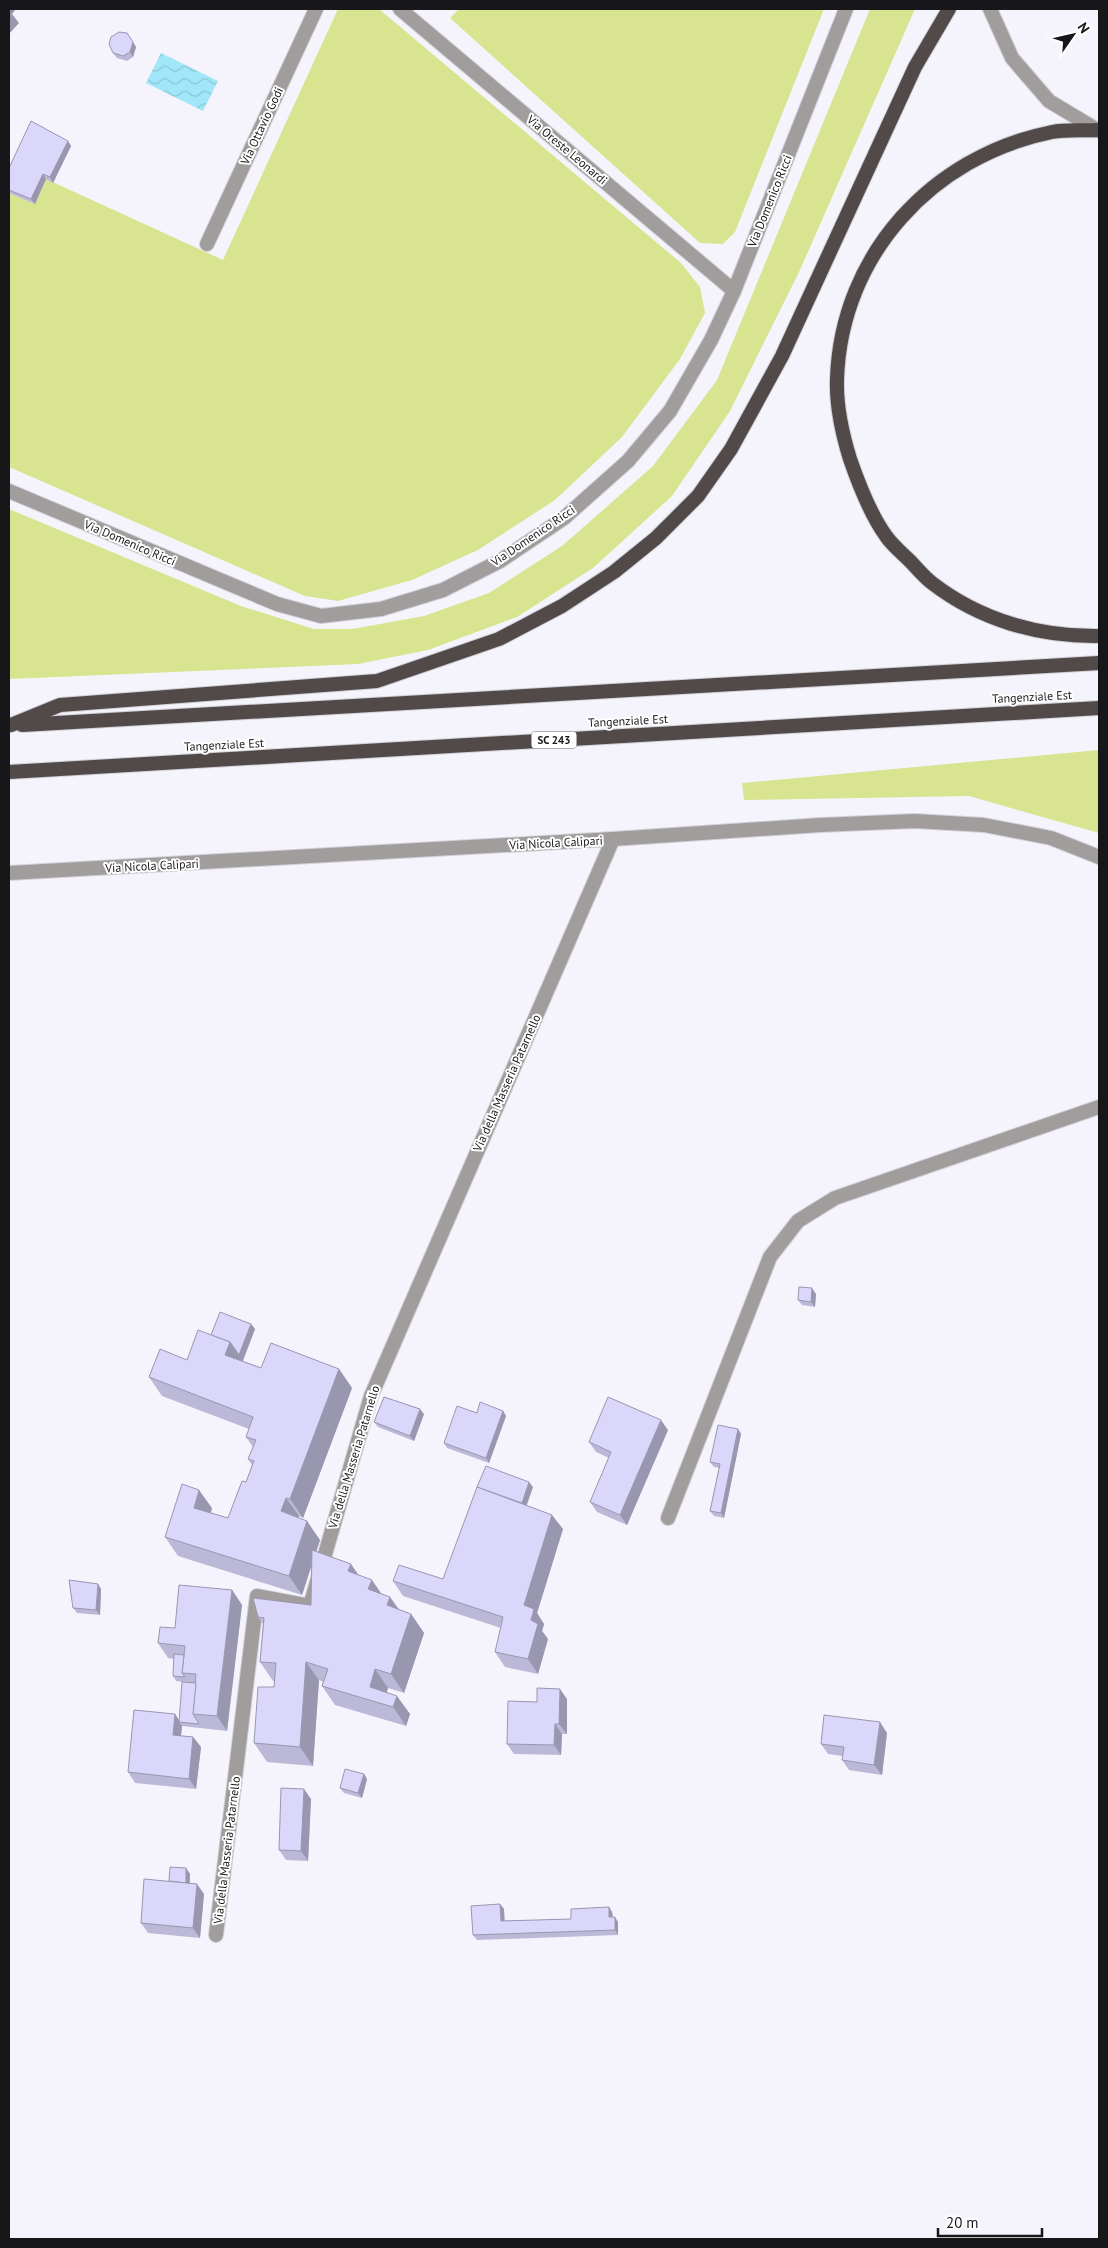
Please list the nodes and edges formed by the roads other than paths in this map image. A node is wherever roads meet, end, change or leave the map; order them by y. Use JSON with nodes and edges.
{"nodes":[{"id":1,"x":316,"y":9,"type":"edge"},
{"id":2,"x":400,"y":9,"type":"edge"},
{"id":3,"x":846,"y":9,"type":"edge"},
{"id":4,"x":949,"y":9,"type":"edge"},
{"id":5,"x":990,"y":9,"type":"edge"},
{"id":6,"x":1098,"y":131,"type":"edge"},
{"id":7,"x":207,"y":244,"type":"dead end"},
{"id":8,"x":734,"y":292,"type":"junction"},
{"id":9,"x":9,"y":491,"type":"edge"},
{"id":10,"x":1099,"y":636,"type":"edge"},
{"id":11,"x":1099,"y":663,"type":"edge"},
{"id":12,"x":1099,"y":708,"type":"edge"},
{"id":13,"x":10,"y":726,"type":"edge"},
{"id":14,"x":9,"y":772,"type":"edge"},
{"id":15,"x":613,"y":839,"type":"junction"},
{"id":16,"x":1099,"y":857,"type":"edge"},
{"id":17,"x":9,"y":873,"type":"edge"},
{"id":18,"x":1099,"y":1107,"type":"edge"},
{"id":19,"x":668,"y":1518,"type":"dead end"},
{"id":20,"x":216,"y":1935,"type":"dead end"}],
"edges":[{"from":1,"to":7,"type":"street","name":"Via Ottavio Godi"},
{"from":2,"to":8,"type":"street","name":"Via Oreste Leonardi"},
{"from":3,"to":8,"type":"street","name":"Via Domenico Ricci"},
{"from":4,"to":13,"type":"highway"},
{"from":5,"to":6,"type":"street"},
{"from":6,"to":10,"type":"highway"},
{"from":8,"to":9,"type":"street","name":"Via Domenico Ricci"},
{"from":11,"to":13,"type":"highway"},
{"from":12,"to":14,"type":"highway","name":"Tangenziale Est","number":"SC 243"},
{"from":15,"to":16,"type":"street","name":"Via Nicola Calipari"},
{"from":15,"to":17,"type":"street","name":"Via Nicola Calipari"},
{"from":15,"to":20,"type":"street","name":"Via della Masseria Patarnello"},
{"from":18,"to":19,"type":"street"}]}
